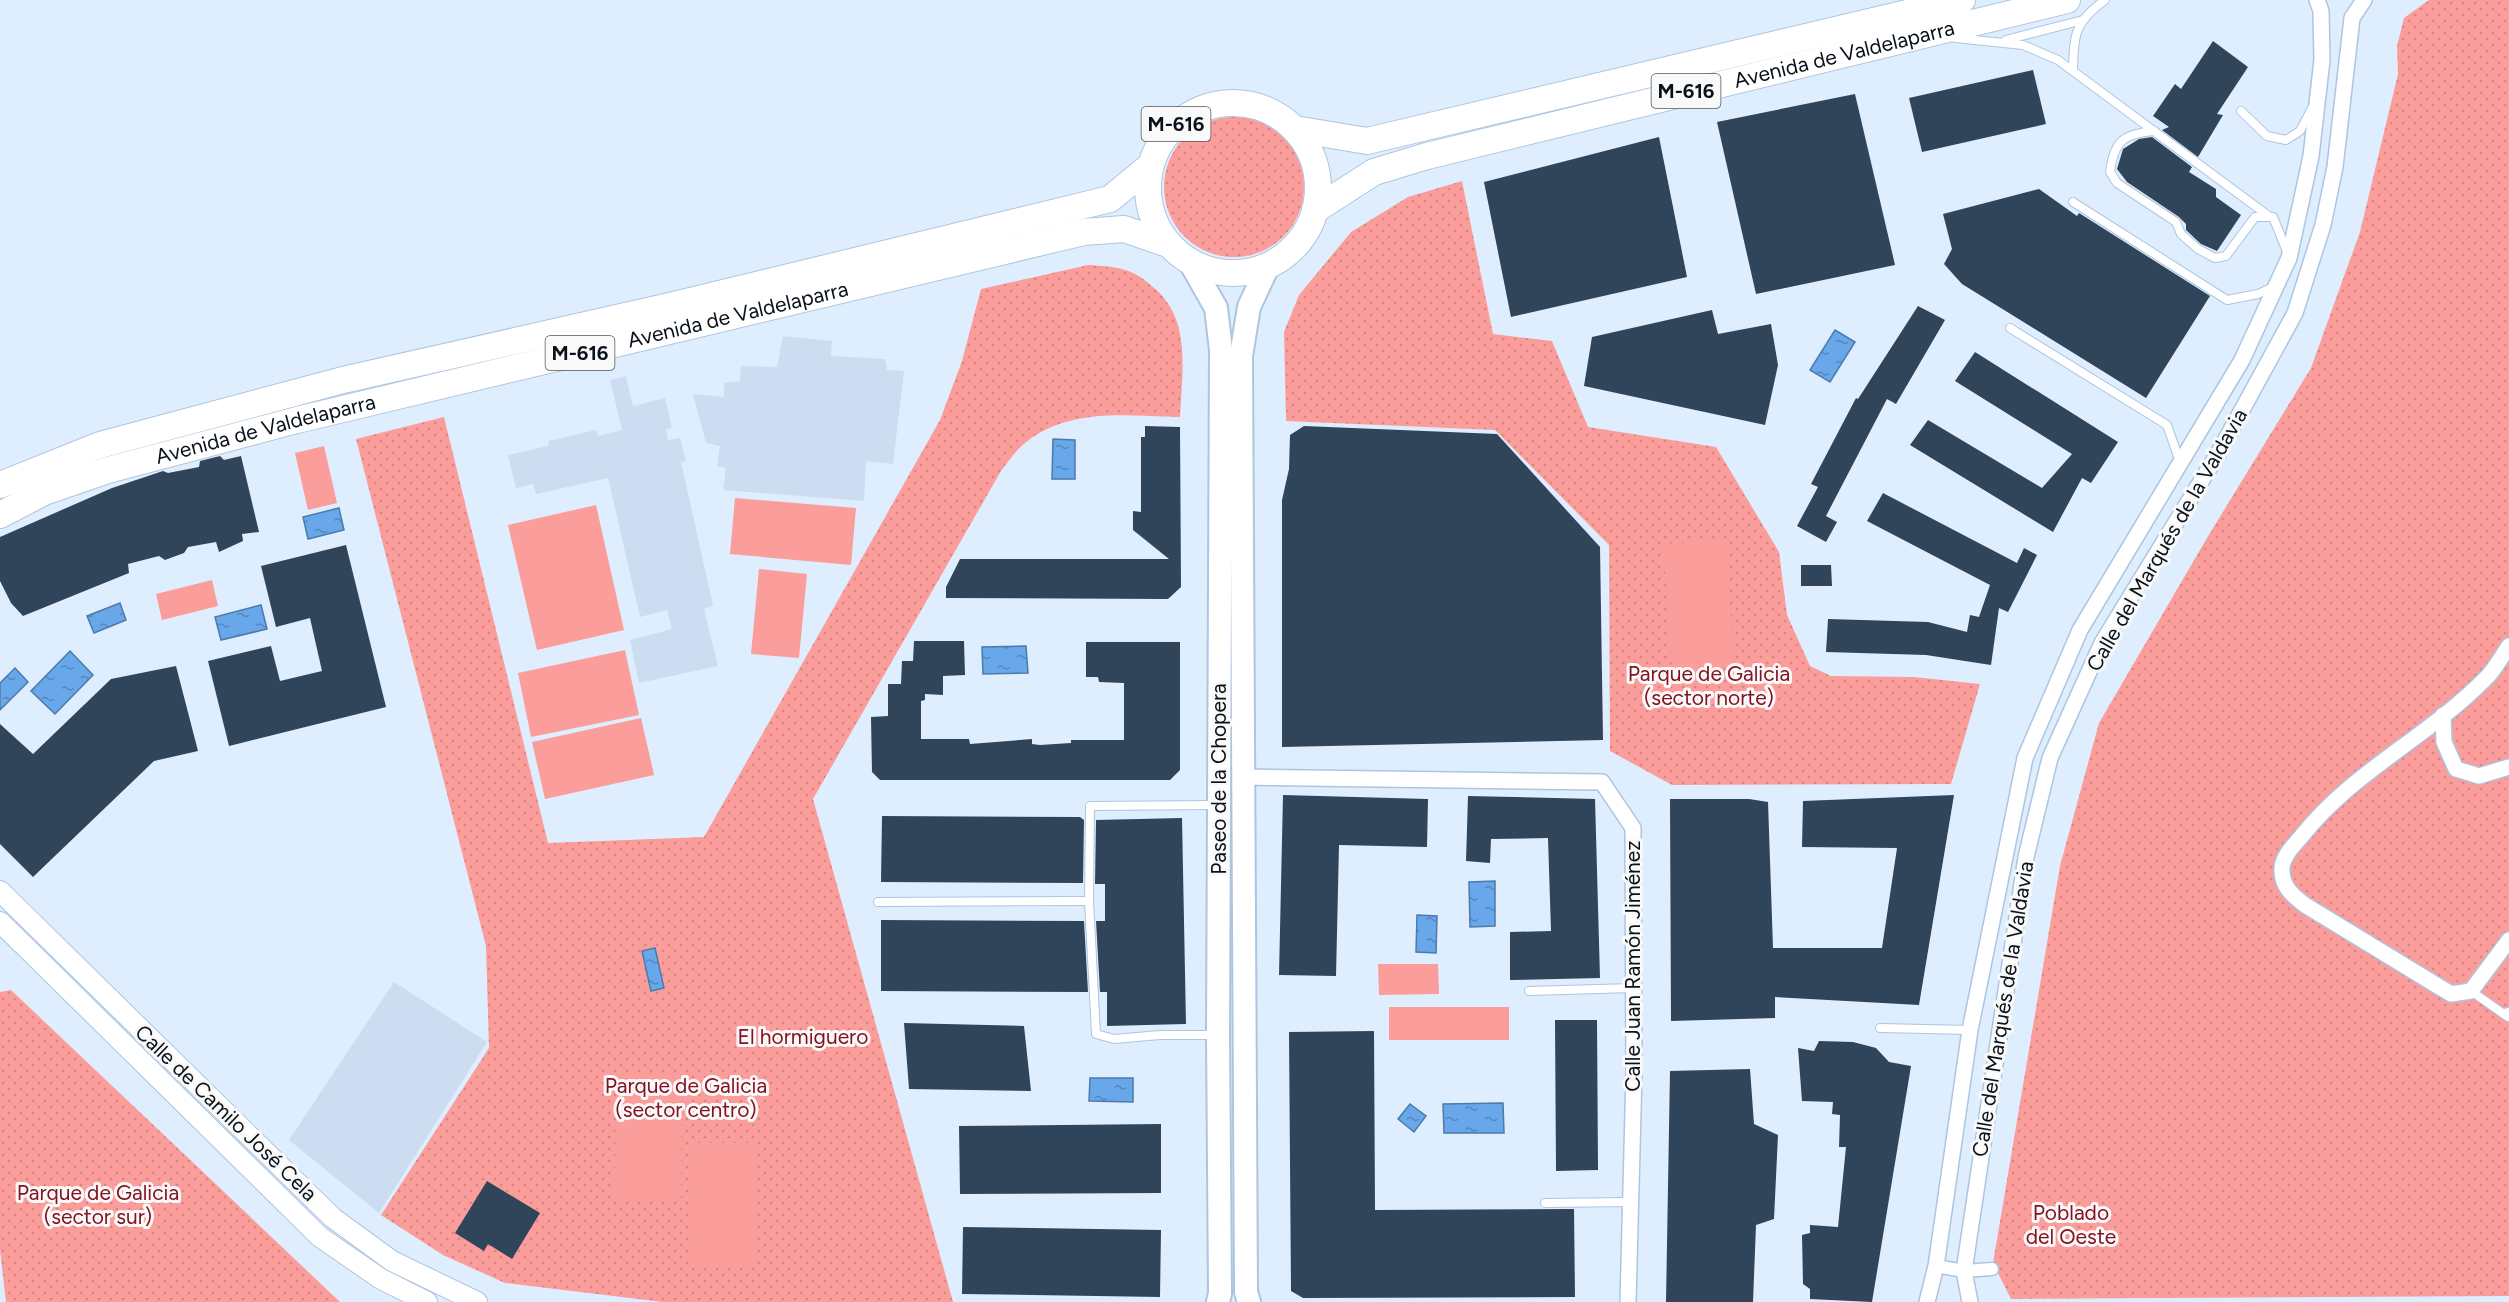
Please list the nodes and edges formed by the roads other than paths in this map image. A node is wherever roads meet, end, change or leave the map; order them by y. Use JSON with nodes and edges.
{"nodes":[{"id":1,"x":1962,"y":0,"type":"edge"},
{"id":2,"x":2067,"y":0,"type":"edge"},
{"id":3,"x":2105,"y":0,"type":"edge"},
{"id":4,"x":2317,"y":0,"type":"edge"},
{"id":5,"x":2364,"y":0,"type":"edge"},
{"id":6,"x":2083,"y":20,"type":"junction"},
{"id":7,"x":1924,"y":36,"type":"junction"},
{"id":8,"x":2001,"y":41,"type":"junction"},
{"id":9,"x":2073,"y":71,"type":"junction"},
{"id":10,"x":2317,"y":99,"type":"junction"},
{"id":11,"x":2241,"y":111,"type":"dead end"},
{"id":12,"x":1295,"y":129,"type":"junction"},
{"id":13,"x":2154,"y":131,"type":"junction"},
{"id":14,"x":1150,"y":166,"type":"junction"},
{"id":15,"x":2073,"y":202,"type":"dead end"},
{"id":16,"x":1315,"y":210,"type":"junction"},
{"id":17,"x":2270,"y":217,"type":"junction"},
{"id":18,"x":1168,"y":244,"type":"junction"},
{"id":19,"x":2289,"y":258,"type":"junction"},
{"id":20,"x":1190,"y":262,"type":"junction"},
{"id":21,"x":1268,"y":266,"type":"junction"},
{"id":22,"x":2279,"y":284,"type":"junction"},
{"id":23,"x":2010,"y":328,"type":"dead end"},
{"id":24,"x":2181,"y":465,"type":"junction"},
{"id":25,"x":0,"y":485,"type":"edge"},
{"id":26,"x":0,"y":515,"type":"edge"},
{"id":27,"x":2509,"y":646,"type":"edge"},
{"id":28,"x":2443,"y":715,"type":"junction"},
{"id":29,"x":2509,"y":767,"type":"edge"},
{"id":30,"x":1243,"y":777,"type":"junction"},
{"id":31,"x":1219,"y":805,"type":"junction"},
{"id":32,"x":0,"y":891,"type":"edge"},
{"id":33,"x":1089,"y":901,"type":"junction"},
{"id":34,"x":878,"y":902,"type":"dead end"},
{"id":35,"x":21,"y":913,"type":"junction"},
{"id":36,"x":2,"y":928,"type":"edge"},
{"id":37,"x":2509,"y":939,"type":"edge"},
{"id":38,"x":1633,"y":988,"type":"junction"},
{"id":39,"x":1529,"y":991,"type":"dead end"},
{"id":40,"x":2471,"y":991,"type":"junction"},
{"id":41,"x":2509,"y":1016,"type":"edge"},
{"id":42,"x":1880,"y":1028,"type":"dead end"},
{"id":43,"x":1970,"y":1030,"type":"junction"},
{"id":44,"x":1218,"y":1035,"type":"junction"},
{"id":45,"x":1630,"y":1202,"type":"junction"},
{"id":46,"x":1545,"y":1203,"type":"dead end"},
{"id":47,"x":1936,"y":1266,"type":"junction"},
{"id":48,"x":1992,"y":1269,"type":"dead end"},
{"id":49,"x":1964,"y":1271,"type":"junction"},
{"id":50,"x":427,"y":1302,"type":"edge"},
{"id":51,"x":477,"y":1302,"type":"edge"},
{"id":52,"x":1218,"y":1302,"type":"edge"},
{"id":53,"x":1249,"y":1302,"type":"edge"},
{"id":54,"x":1628,"y":1302,"type":"edge"},
{"id":55,"x":1927,"y":1302,"type":"edge"},
{"id":56,"x":1970,"y":1302,"type":"edge"}],
"edges":[{"from":1,"to":12,"type":"highway","name":"Avenida de Valdelaparra","number":"M-616"},
{"from":2,"to":7,"type":"highway","name":"Avenida de Valdelaparra","number":"M-616"},
{"from":3,"to":6,"type":"lane"},
{"from":4,"to":10,"type":"street","name":"Calle del Marqués de la Valdavia"},
{"from":5,"to":49,"type":"street","name":"Calle del Marqués de la Valdavia"},
{"from":6,"to":8,"type":"lane"},
{"from":6,"to":9,"type":"lane"},
{"from":7,"to":8,"type":"lane"},
{"from":7,"to":16,"type":"highway","name":"Avenida de Valdelaparra","number":"M-616"},
{"from":8,"to":9,"type":"lane"},
{"from":9,"to":13,"type":"lane"},
{"from":10,"to":11,"type":"lane"},
{"from":10,"to":19,"type":"street","name":"Calle del Marqués de la Valdavia"},
{"from":12,"to":14,"type":"highway","number":"M-616"},
{"from":12,"to":16,"type":"highway","number":"M-616"},
{"from":13,"to":17,"type":"lane"},
{"from":13,"to":17,"type":"lane"},
{"from":14,"to":18,"type":"highway","number":"M-616"},
{"from":14,"to":25,"type":"highway","name":"Avenida de Valdelaparra","number":"M-616"},
{"from":15,"to":22,"type":"lane"},
{"from":16,"to":21,"type":"highway","number":"M-616"},
{"from":17,"to":19,"type":"lane"},
{"from":18,"to":20,"type":"highway","number":"M-616"},
{"from":18,"to":26,"type":"highway","name":"Avenida de Valdelaparra","number":"M-616"},
{"from":19,"to":22,"type":"street","name":"Calle del Marqués de la Valdavia"},
{"from":20,"to":21,"type":"highway","number":"M-616"},
{"from":20,"to":31,"type":"main road","name":"Paseo de la Chopera"},
{"from":21,"to":30,"type":"main road","name":"Paseo de la Chopera"},
{"from":22,"to":24,"type":"street","name":"Calle del Marqués de la Valdavia"},
{"from":23,"to":24,"type":"lane"},
{"from":24,"to":43,"type":"street","name":"Calle del Marqués de la Valdavia"},
{"from":27,"to":28,"type":"street"},
{"from":28,"to":29,"type":"street"},
{"from":28,"to":40,"type":"street"},
{"from":30,"to":38,"type":"street","name":"Calle Juan Ramón Jiménez"},
{"from":30,"to":53,"type":"main road","name":"Paseo de la Chopera"},
{"from":31,"to":33,"type":"lane"},
{"from":31,"to":44,"type":"main road","name":"Paseo de la Chopera"},
{"from":32,"to":35,"type":"street","name":"Calle de Camilo José Cela"},
{"from":33,"to":34,"type":"lane"},
{"from":33,"to":44,"type":"lane"},
{"from":35,"to":36,"type":"street"},
{"from":35,"to":51,"type":"street","name":"Calle de Camilo José Cela"},
{"from":36,"to":50,"type":"street","name":"Calle de Camilo José Cela"},
{"from":37,"to":40,"type":"street"},
{"from":38,"to":39,"type":"lane"},
{"from":38,"to":45,"type":"street","name":"Calle Juan Ramón Jiménez"},
{"from":40,"to":41,"type":"lane"},
{"from":42,"to":43,"type":"lane"},
{"from":43,"to":47,"type":"street","name":"Calle del Marqués de la Valdavia"},
{"from":44,"to":52,"type":"main road","name":"Paseo de la Chopera"},
{"from":45,"to":46,"type":"lane"},
{"from":45,"to":54,"type":"street","name":"Calle Juan Ramón Jiménez"},
{"from":47,"to":49,"type":"street"},
{"from":47,"to":55,"type":"street","name":"Calle del Marqués de la Valdavia"},
{"from":48,"to":49,"type":"street"},
{"from":49,"to":56,"type":"street","name":"Calle del Marqués de la Valdavia"}]}
